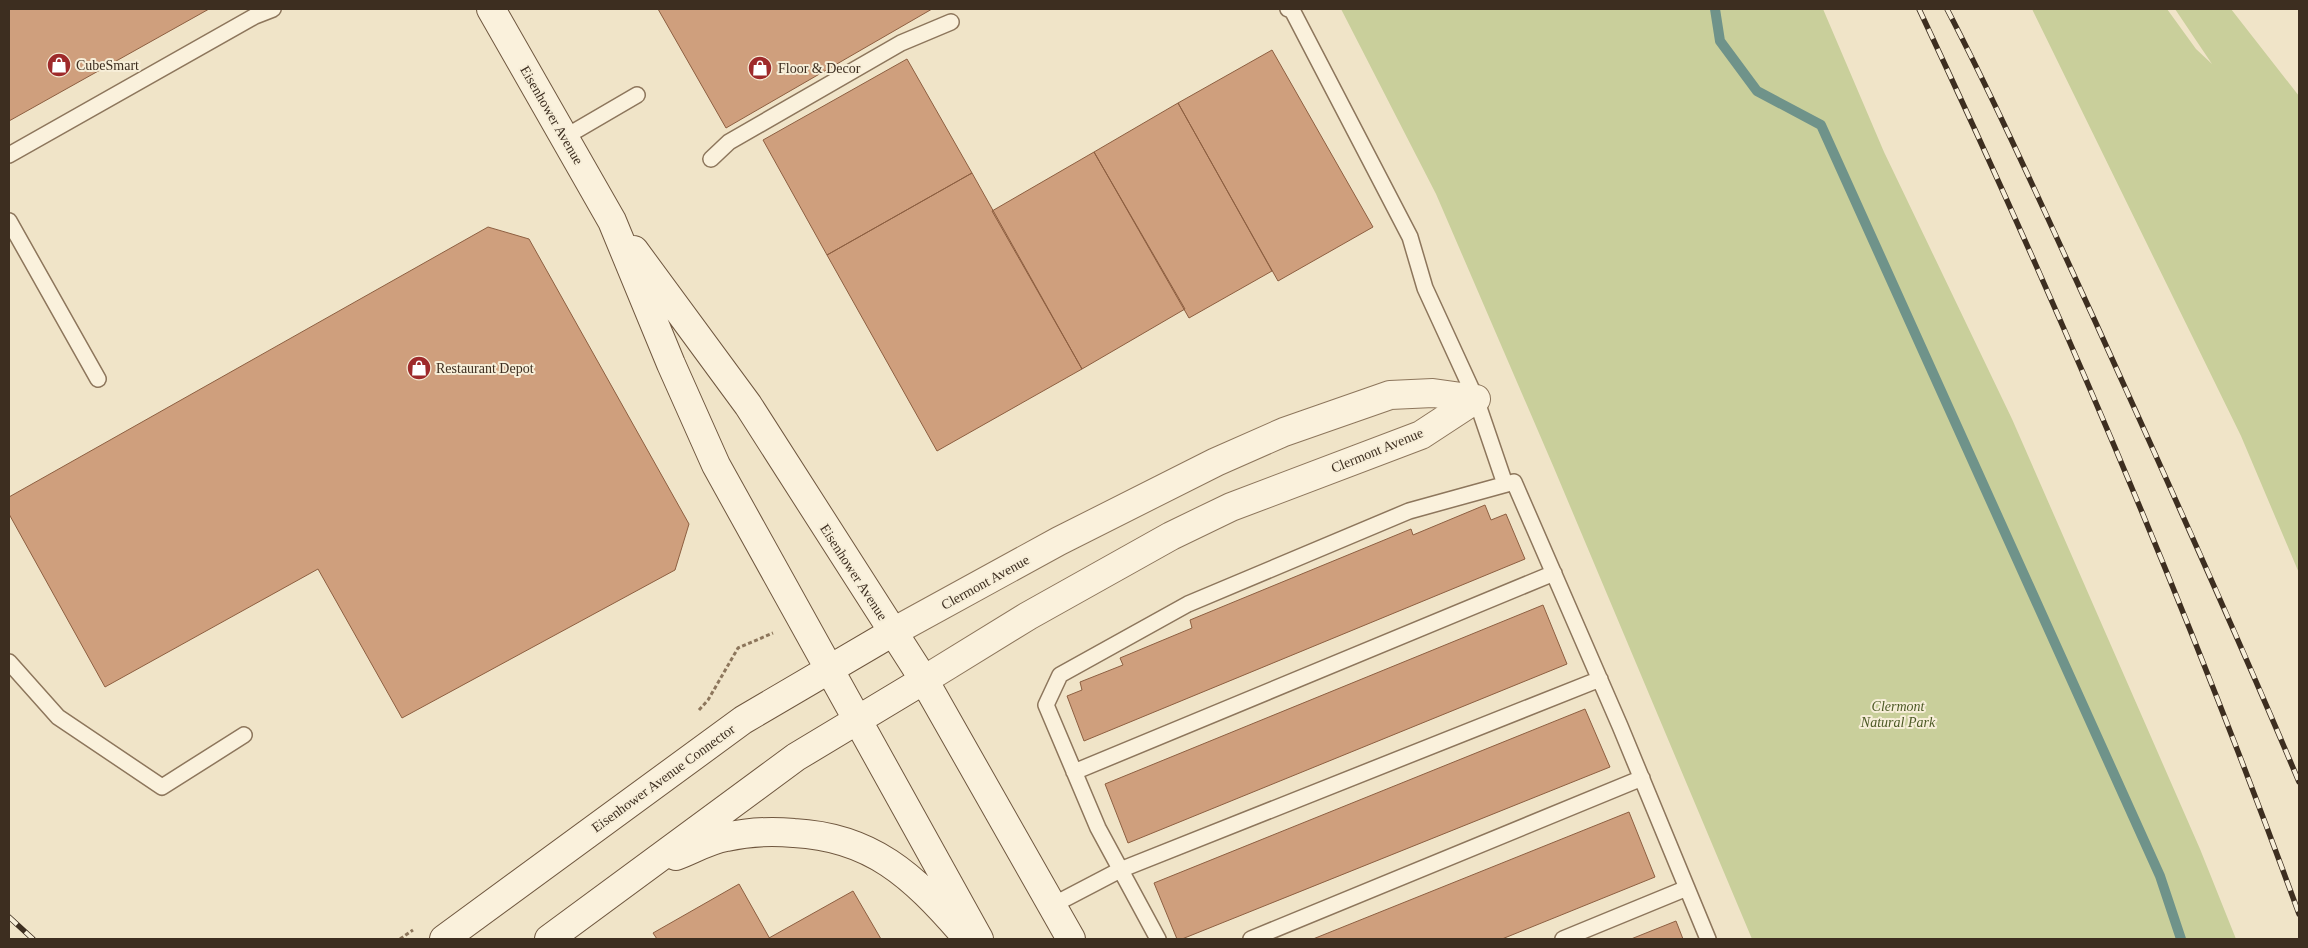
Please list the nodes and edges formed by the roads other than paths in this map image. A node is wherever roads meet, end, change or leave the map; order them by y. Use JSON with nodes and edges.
{"nodes":[{"id":1,"x":273,"y":9,"type":"edge"},
{"id":2,"x":491,"y":9,"type":"edge"},
{"id":3,"x":1288,"y":9,"type":"edge"},
{"id":4,"x":951,"y":22,"type":"dead end"},
{"id":5,"x":637,"y":95,"type":"dead end"},
{"id":6,"x":565,"y":137,"type":"junction"},
{"id":7,"x":9,"y":155,"type":"edge"},
{"id":8,"x":711,"y":159,"type":"dead end"},
{"id":9,"x":9,"y":221,"type":"edge"},
{"id":10,"x":612,"y":221,"type":"junction"},
{"id":11,"x":98,"y":379,"type":"dead end"},
{"id":12,"x":1476,"y":399,"type":"junction"},
{"id":13,"x":1505,"y":484,"type":"junction"},
{"id":14,"x":1554,"y":573,"type":"junction"},
{"id":15,"x":893,"y":632,"type":"junction"},
{"id":16,"x":9,"y":662,"type":"edge"},
{"id":17,"x":827,"y":669,"type":"junction"},
{"id":18,"x":1600,"y":679,"type":"junction"},
{"id":19,"x":924,"y":680,"type":"junction"},
{"id":20,"x":856,"y":721,"type":"junction"},
{"id":21,"x":244,"y":735,"type":"dead end"},
{"id":22,"x":1074,"y":772,"type":"junction"},
{"id":23,"x":1642,"y":778,"type":"junction"},
{"id":24,"x":642,"y":869,"type":"junction"},
{"id":25,"x":1120,"y":870,"type":"junction"},
{"id":26,"x":1687,"y":888,"type":"junction"},
{"id":27,"x":1052,"y":905,"type":"junction"},
{"id":28,"x":444,"y":939,"type":"edge"},
{"id":29,"x":548,"y":939,"type":"edge"},
{"id":30,"x":969,"y":939,"type":"edge"},
{"id":31,"x":979,"y":939,"type":"edge"},
{"id":32,"x":1071,"y":939,"type":"edge"},
{"id":33,"x":1158,"y":939,"type":"edge"},
{"id":34,"x":1251,"y":939,"type":"edge"},
{"id":35,"x":1563,"y":939,"type":"edge"},
{"id":36,"x":1708,"y":939,"type":"edge"}],
"edges":[{"from":1,"to":7,"type":"lane"},
{"from":2,"to":6,"type":"main road","name":"Eisenhower Avenue"},
{"from":3,"to":12,"type":"lane"},
{"from":4,"to":8,"type":"lane"},
{"from":5,"to":6,"type":"lane"},
{"from":6,"to":10,"type":"main road","name":"Eisenhower Avenue"},
{"from":9,"to":11,"type":"lane"},
{"from":10,"to":15,"type":"main road","name":"Eisenhower Avenue"},
{"from":10,"to":17,"type":"main road","name":"Eisenhower Avenue"},
{"from":12,"to":13,"type":"lane"},
{"from":12,"to":15,"type":"main road","name":"Clermont Avenue"},
{"from":12,"to":19,"type":"main road","name":"Clermont Avenue"},
{"from":13,"to":14,"type":"lane"},
{"from":13,"to":22,"type":"lane"},
{"from":14,"to":18,"type":"lane"},
{"from":14,"to":22,"type":"lane"},
{"from":15,"to":17,"type":"main road","name":"Eisenhower Avenue Connector"},
{"from":15,"to":19,"type":"main road","name":"Eisenhower Avenue"},
{"from":16,"to":21,"type":"lane"},
{"from":17,"to":20,"type":"main road","name":"Eisenhower Avenue"},
{"from":17,"to":28,"type":"main road","name":"Eisenhower Avenue Connector"},
{"from":18,"to":23,"type":"lane"},
{"from":18,"to":25,"type":"lane"},
{"from":19,"to":20,"type":"main road"},
{"from":19,"to":27,"type":"main road","name":"Eisenhower Avenue"},
{"from":20,"to":24,"type":"main road"},
{"from":20,"to":31,"type":"main road","name":"Eisenhower Avenue"},
{"from":22,"to":25,"type":"lane"},
{"from":23,"to":26,"type":"lane"},
{"from":23,"to":34,"type":"lane"},
{"from":24,"to":29,"type":"main road"},
{"from":24,"to":30,"type":"main road"},
{"from":25,"to":27,"type":"lane"},
{"from":25,"to":33,"type":"lane"},
{"from":26,"to":35,"type":"lane"},
{"from":26,"to":36,"type":"lane"},
{"from":27,"to":32,"type":"main road","name":"Eisenhower Avenue"}]}
